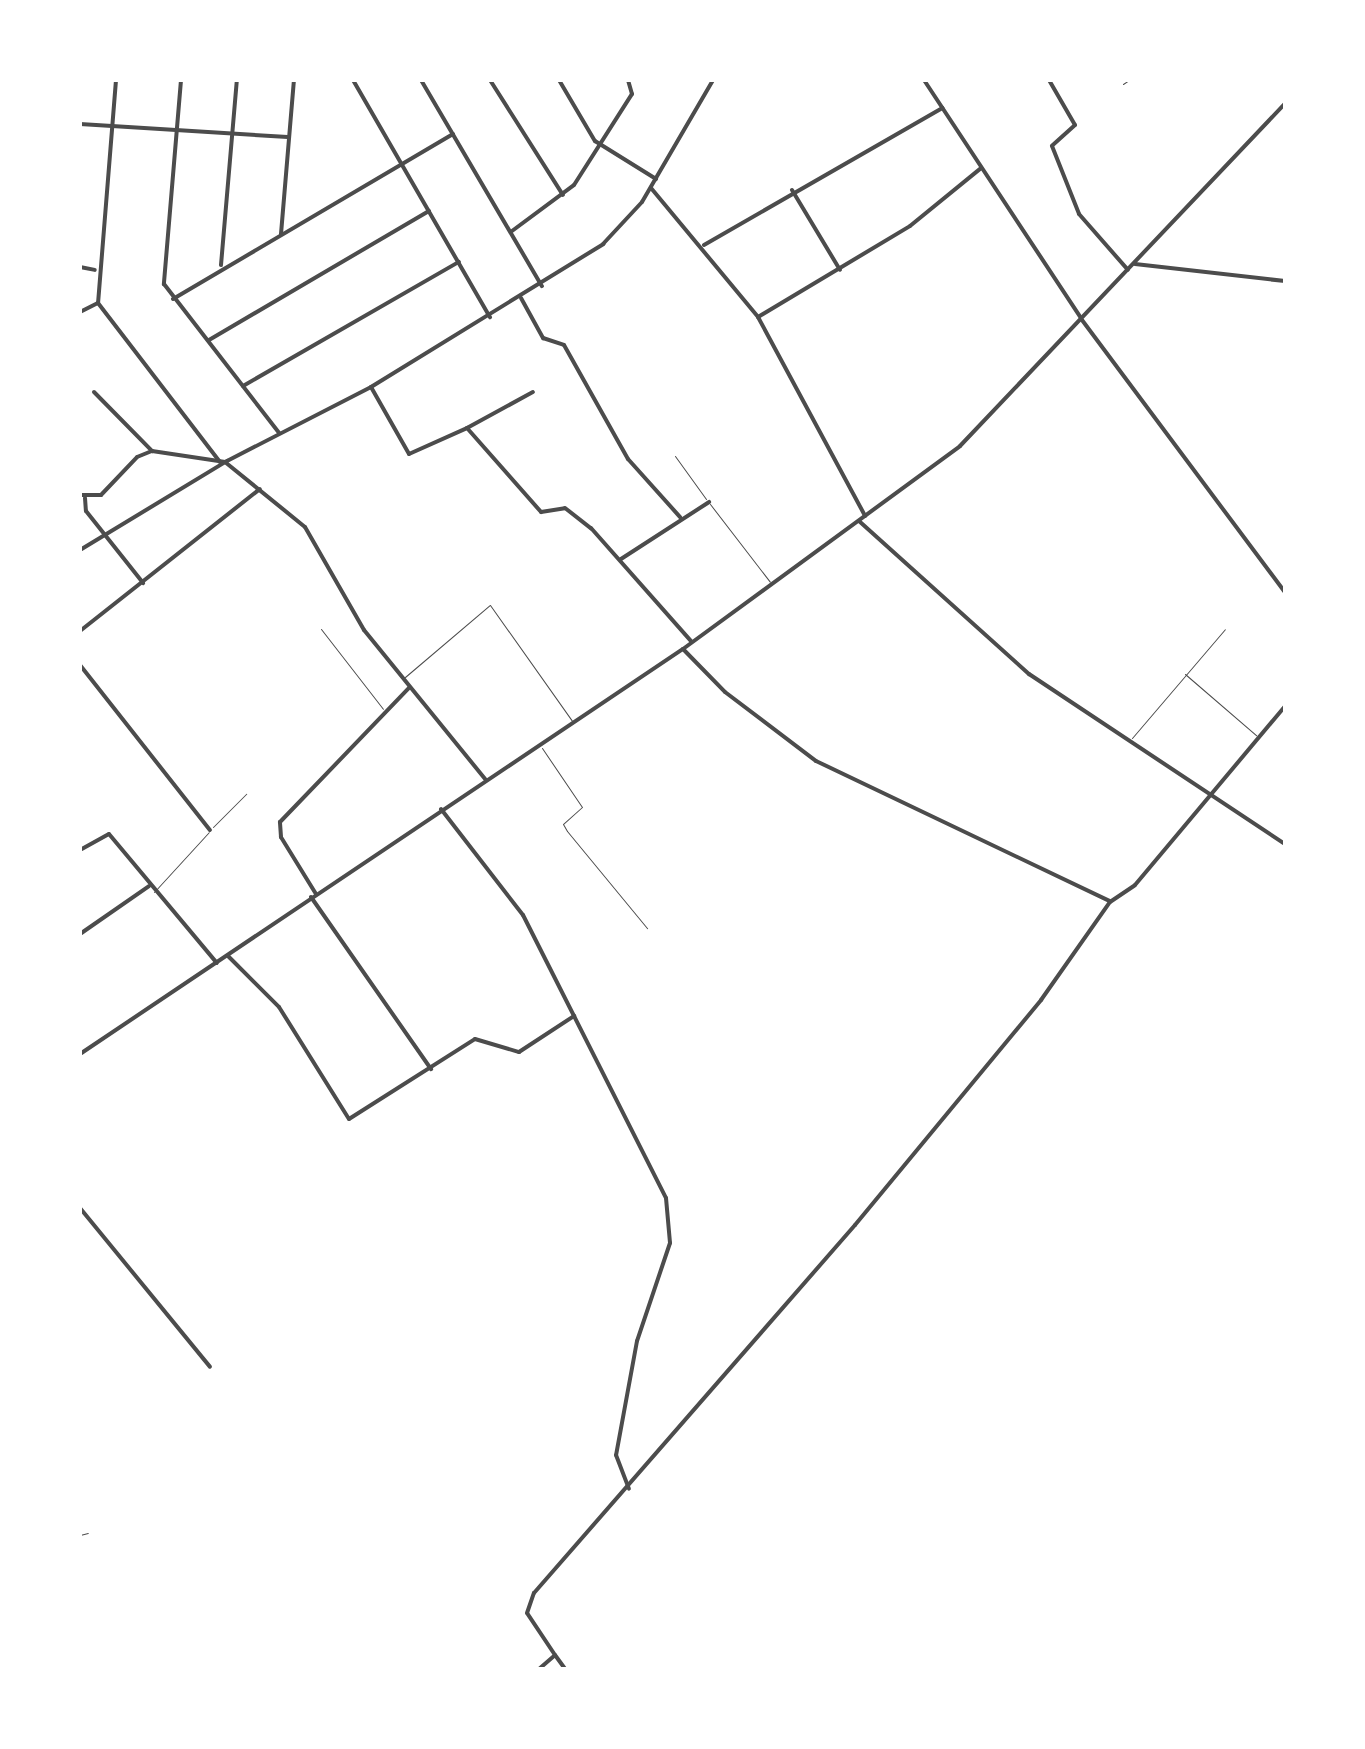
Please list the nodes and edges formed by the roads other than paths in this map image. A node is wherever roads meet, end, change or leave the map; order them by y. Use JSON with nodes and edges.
{"nodes":[{"id":1,"x":116,"y":80,"type":"edge"},
{"id":2,"x":182,"y":80,"type":"edge"},
{"id":3,"x":237,"y":80,"type":"edge"},
{"id":4,"x":294,"y":80,"type":"edge"},
{"id":5,"x":353,"y":80,"type":"edge"},
{"id":6,"x":422,"y":80,"type":"edge"},
{"id":7,"x":490,"y":80,"type":"edge"},
{"id":8,"x":560,"y":80,"type":"edge"},
{"id":9,"x":628,"y":80,"type":"edge"},
{"id":10,"x":713,"y":80,"type":"edge"},
{"id":11,"x":924,"y":80,"type":"edge"},
{"id":12,"x":1048,"y":80,"type":"edge"},
{"id":13,"x":1129,"y":80,"type":"edge"},
{"id":14,"x":1123,"y":84,"type":"dead end"},
{"id":15,"x":1285,"y":104,"type":"edge"},
{"id":16,"x":942,"y":108,"type":"junction"},
{"id":17,"x":80,"y":124,"type":"edge"},
{"id":18,"x":112,"y":126,"type":"junction"},
{"id":19,"x":177,"y":129,"type":"junction"},
{"id":20,"x":453,"y":134,"type":"junction"},
{"id":21,"x":232,"y":135,"type":"junction"},
{"id":22,"x":288,"y":137,"type":"junction"},
{"id":23,"x":600,"y":145,"type":"junction"},
{"id":24,"x":404,"y":163,"type":"junction"},
{"id":25,"x":981,"y":168,"type":"junction"},
{"id":26,"x":656,"y":179,"type":"junction"},
{"id":27,"x":651,"y":188,"type":"junction"},
{"id":28,"x":792,"y":190,"type":"junction"},
{"id":29,"x":563,"y":195,"type":"junction"},
{"id":30,"x":429,"y":211,"type":"junction"},
{"id":31,"x":512,"y":231,"type":"junction"},
{"id":32,"x":281,"y":234,"type":"junction"},
{"id":33,"x":703,"y":246,"type":"junction"},
{"id":34,"x":459,"y":262,"type":"junction"},
{"id":35,"x":1134,"y":264,"type":"junction"},
{"id":36,"x":221,"y":266,"type":"junction"},
{"id":37,"x":80,"y":267,"type":"edge"},
{"id":38,"x":840,"y":270,"type":"junction"},
{"id":39,"x":1128,"y":270,"type":"junction"},
{"id":40,"x":97,"y":271,"type":"junction"},
{"id":41,"x":1285,"y":281,"type":"edge"},
{"id":42,"x":542,"y":286,"type":"junction"},
{"id":43,"x":521,"y":298,"type":"junction"},
{"id":44,"x":173,"y":299,"type":"junction"},
{"id":45,"x":98,"y":304,"type":"junction"},
{"id":46,"x":80,"y":312,"type":"edge"},
{"id":47,"x":490,"y":317,"type":"junction"},
{"id":48,"x":758,"y":317,"type":"junction"},
{"id":49,"x":1082,"y":320,"type":"junction"},
{"id":50,"x":208,"y":341,"type":"junction"},
{"id":51,"x":244,"y":386,"type":"junction"},
{"id":52,"x":371,"y":387,"type":"junction"},
{"id":53,"x":94,"y":392,"type":"dead end"},
{"id":54,"x":533,"y":392,"type":"dead end"},
{"id":55,"x":467,"y":428,"type":"junction"},
{"id":56,"x":279,"y":433,"type":"junction"},
{"id":57,"x":152,"y":451,"type":"junction"},
{"id":58,"x":675,"y":456,"type":"dead end"},
{"id":59,"x":222,"y":462,"type":"junction"},
{"id":60,"x":260,"y":489,"type":"junction"},
{"id":61,"x":82,"y":496,"type":"edge"},
{"id":62,"x":708,"y":502,"type":"junction"},
{"id":63,"x":865,"y":516,"type":"junction"},
{"id":64,"x":680,"y":517,"type":"junction"},
{"id":65,"x":858,"y":521,"type":"junction"},
{"id":66,"x":104,"y":537,"type":"junction"},
{"id":67,"x":80,"y":550,"type":"edge"},
{"id":68,"x":621,"y":559,"type":"junction"},
{"id":69,"x":144,"y":583,"type":"junction"},
{"id":70,"x":772,"y":585,"type":"junction"},
{"id":71,"x":1285,"y":592,"type":"edge"},
{"id":72,"x":321,"y":629,"type":"dead end"},
{"id":73,"x":1225,"y":629,"type":"dead end"},
{"id":74,"x":80,"y":631,"type":"edge"},
{"id":75,"x":692,"y":642,"type":"junction"},
{"id":76,"x":682,"y":649,"type":"junction"},
{"id":77,"x":80,"y":665,"type":"edge"},
{"id":78,"x":1184,"y":674,"type":"junction"},
{"id":79,"x":402,"y":679,"type":"junction"},
{"id":80,"x":409,"y":688,"type":"junction"},
{"id":81,"x":1285,"y":706,"type":"edge"},
{"id":82,"x":383,"y":710,"type":"junction"},
{"id":83,"x":573,"y":723,"type":"junction"},
{"id":84,"x":1259,"y":737,"type":"junction"},
{"id":85,"x":1127,"y":744,"type":"junction"},
{"id":86,"x":540,"y":745,"type":"junction"},
{"id":87,"x":486,"y":780,"type":"junction"},
{"id":88,"x":246,"y":794,"type":"dead end"},
{"id":89,"x":1210,"y":800,"type":"junction"},
{"id":90,"x":441,"y":809,"type":"junction"},
{"id":91,"x":210,"y":830,"type":"junction"},
{"id":92,"x":1285,"y":844,"type":"edge"},
{"id":93,"x":80,"y":850,"type":"edge"},
{"id":94,"x":149,"y":886,"type":"junction"},
{"id":95,"x":154,"y":892,"type":"junction"},
{"id":96,"x":314,"y":896,"type":"junction"},
{"id":97,"x":1110,"y":902,"type":"junction"},
{"id":98,"x":647,"y":928,"type":"dead end"},
{"id":99,"x":80,"y":934,"type":"edge"},
{"id":100,"x":228,"y":956,"type":"junction"},
{"id":101,"x":217,"y":964,"type":"junction"},
{"id":102,"x":576,"y":1015,"type":"junction"},
{"id":103,"x":80,"y":1054,"type":"edge"},
{"id":104,"x":431,"y":1069,"type":"junction"},
{"id":105,"x":80,"y":1208,"type":"edge"},
{"id":106,"x":210,"y":1366,"type":"dead end"},
{"id":107,"x":629,"y":1488,"type":"junction"},
{"id":108,"x":88,"y":1533,"type":"dead end"},
{"id":109,"x":80,"y":1534,"type":"edge"},
{"id":110,"x":555,"y":1655,"type":"junction"},
{"id":111,"x":539,"y":1669,"type":"edge"},
{"id":112,"x":565,"y":1669,"type":"edge"}],
"edges":[{"from":1,"to":18,"type":"street"},
{"from":2,"to":19,"type":"street"},
{"from":3,"to":21,"type":"street"},
{"from":4,"to":22,"type":"street"},
{"from":5,"to":24,"type":"street"},
{"from":6,"to":20,"type":"street"},
{"from":7,"to":29,"type":"street"},
{"from":8,"to":23,"type":"street"},
{"from":9,"to":23,"type":"street"},
{"from":10,"to":26,"type":"street"},
{"from":11,"to":16,"type":"street"},
{"from":12,"to":39,"type":"street"},
{"from":13,"to":14,"type":"lane"},
{"from":15,"to":35,"type":"street"},
{"from":16,"to":25,"type":"street"},
{"from":16,"to":28,"type":"street"},
{"from":17,"to":18,"type":"street"},
{"from":18,"to":19,"type":"street"},
{"from":18,"to":40,"type":"street"},
{"from":19,"to":21,"type":"street"},
{"from":19,"to":44,"type":"street"},
{"from":20,"to":24,"type":"street"},
{"from":20,"to":31,"type":"street"},
{"from":21,"to":22,"type":"street"},
{"from":21,"to":36,"type":"street"},
{"from":22,"to":32,"type":"street"},
{"from":23,"to":26,"type":"street"},
{"from":23,"to":29,"type":"street"},
{"from":24,"to":30,"type":"street"},
{"from":24,"to":32,"type":"street"},
{"from":25,"to":38,"type":"street"},
{"from":25,"to":49,"type":"street"},
{"from":26,"to":27,"type":"street"},
{"from":27,"to":33,"type":"street"},
{"from":27,"to":42,"type":"street"},
{"from":28,"to":33,"type":"street"},
{"from":28,"to":38,"type":"street"},
{"from":29,"to":31,"type":"street"},
{"from":30,"to":34,"type":"street"},
{"from":30,"to":50,"type":"street"},
{"from":31,"to":42,"type":"street"},
{"from":32,"to":36,"type":"street"},
{"from":33,"to":48,"type":"street"},
{"from":34,"to":47,"type":"street"},
{"from":34,"to":51,"type":"street"},
{"from":35,"to":39,"type":"street"},
{"from":35,"to":41,"type":"street"},
{"from":36,"to":44,"type":"street"},
{"from":37,"to":40,"type":"street"},
{"from":38,"to":48,"type":"street"},
{"from":39,"to":49,"type":"street"},
{"from":40,"to":45,"type":"street"},
{"from":42,"to":43,"type":"street"},
{"from":43,"to":47,"type":"street"},
{"from":43,"to":64,"type":"street"},
{"from":44,"to":50,"type":"street"},
{"from":45,"to":46,"type":"street"},
{"from":45,"to":59,"type":"street"},
{"from":47,"to":52,"type":"street"},
{"from":48,"to":63,"type":"street"},
{"from":49,"to":63,"type":"street"},
{"from":49,"to":71,"type":"street"},
{"from":50,"to":51,"type":"street"},
{"from":51,"to":56,"type":"street"},
{"from":52,"to":55,"type":"street"},
{"from":52,"to":56,"type":"street"},
{"from":53,"to":57,"type":"street"},
{"from":54,"to":55,"type":"street"},
{"from":55,"to":68,"type":"street"},
{"from":56,"to":59,"type":"street"},
{"from":57,"to":59,"type":"street"},
{"from":57,"to":61,"type":"street"},
{"from":58,"to":62,"type":"lane"},
{"from":59,"to":60,"type":"street"},
{"from":59,"to":66,"type":"street"},
{"from":60,"to":69,"type":"street"},
{"from":60,"to":79,"type":"street"},
{"from":61,"to":66,"type":"street"},
{"from":62,"to":64,"type":"street"},
{"from":62,"to":70,"type":"lane"},
{"from":63,"to":65,"type":"street"},
{"from":64,"to":68,"type":"street"},
{"from":65,"to":70,"type":"street"},
{"from":65,"to":85,"type":"street"},
{"from":66,"to":67,"type":"street"},
{"from":66,"to":69,"type":"street"},
{"from":68,"to":75,"type":"street"},
{"from":69,"to":74,"type":"street"},
{"from":70,"to":75,"type":"street"},
{"from":72,"to":82,"type":"lane"},
{"from":73,"to":78,"type":"lane"},
{"from":75,"to":76,"type":"street"},
{"from":76,"to":83,"type":"street"},
{"from":76,"to":97,"type":"street"},
{"from":77,"to":91,"type":"street"},
{"from":78,"to":84,"type":"lane"},
{"from":78,"to":85,"type":"lane"},
{"from":79,"to":80,"type":"street"},
{"from":79,"to":83,"type":"lane"},
{"from":80,"to":82,"type":"street"},
{"from":80,"to":87,"type":"street"},
{"from":81,"to":84,"type":"street"},
{"from":82,"to":96,"type":"street"},
{"from":83,"to":86,"type":"street"},
{"from":84,"to":89,"type":"street"},
{"from":85,"to":89,"type":"street"},
{"from":86,"to":87,"type":"street"},
{"from":86,"to":98,"type":"lane"},
{"from":87,"to":90,"type":"street"},
{"from":88,"to":91,"type":"lane"},
{"from":89,"to":92,"type":"street"},
{"from":89,"to":97,"type":"street"},
{"from":90,"to":96,"type":"street"},
{"from":90,"to":102,"type":"street"},
{"from":91,"to":95,"type":"lane"},
{"from":93,"to":94,"type":"street"},
{"from":94,"to":95,"type":"street"},
{"from":94,"to":99,"type":"street"},
{"from":95,"to":101,"type":"street"},
{"from":96,"to":100,"type":"street"},
{"from":96,"to":104,"type":"street"},
{"from":97,"to":107,"type":"street"},
{"from":100,"to":101,"type":"street"},
{"from":100,"to":104,"type":"street"},
{"from":101,"to":103,"type":"street"},
{"from":102,"to":104,"type":"street"},
{"from":102,"to":107,"type":"street"},
{"from":105,"to":106,"type":"street"},
{"from":107,"to":110,"type":"street"},
{"from":108,"to":109,"type":"lane"},
{"from":110,"to":111,"type":"street"},
{"from":110,"to":112,"type":"street"}]}
